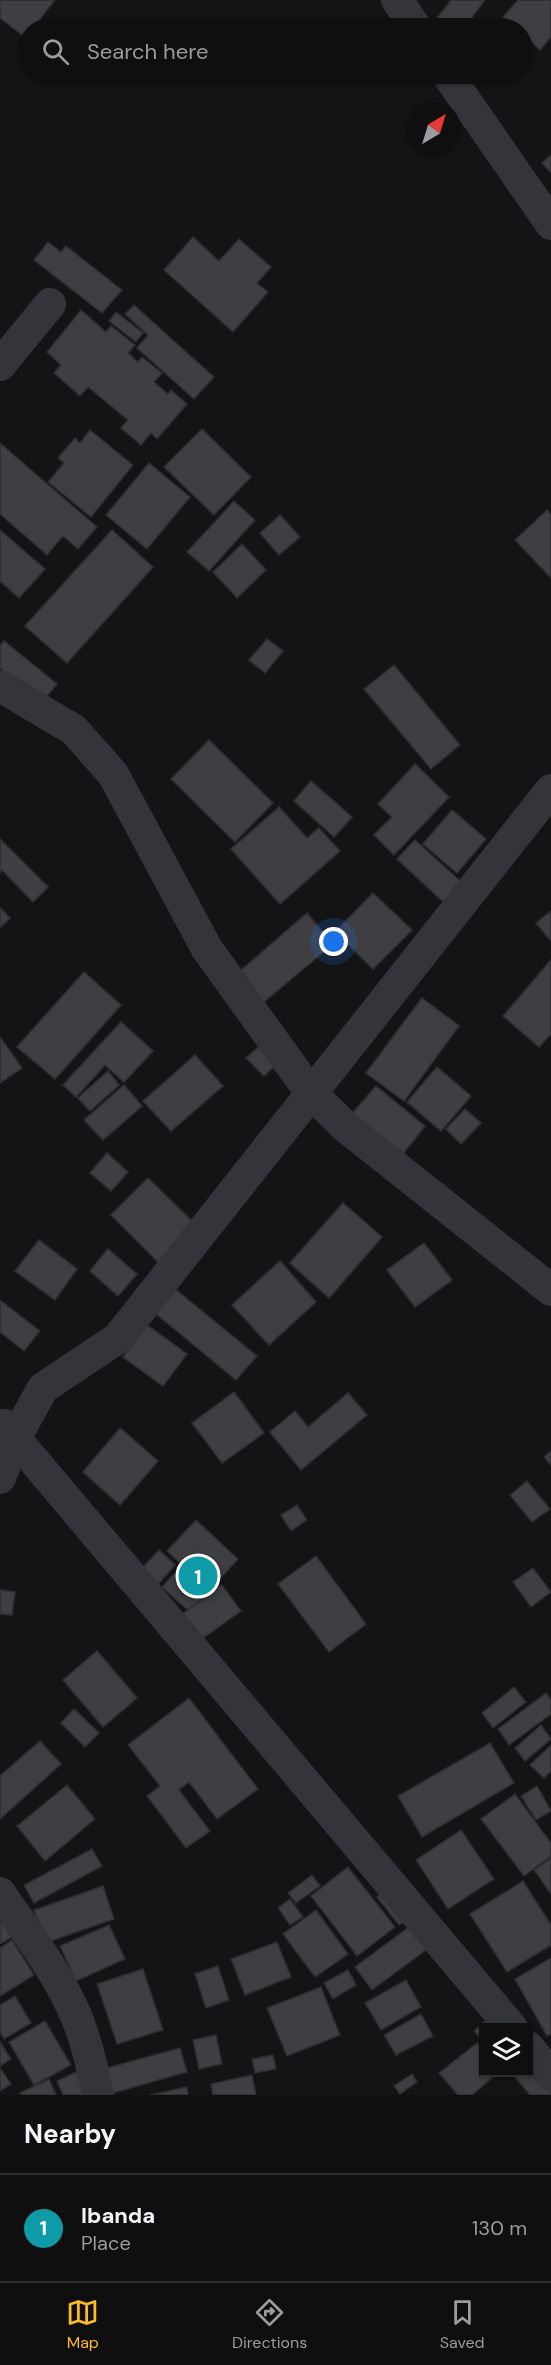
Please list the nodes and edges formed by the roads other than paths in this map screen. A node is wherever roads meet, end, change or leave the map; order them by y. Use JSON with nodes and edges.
{"nodes":[{"id":1,"x":397,"y":0,"type":"edge"},
{"id":2,"x":409,"y":18,"type":"edge"},
{"id":3,"x":454,"y":84,"type":"edge"},
{"id":4,"x":551,"y":224,"type":"edge"},
{"id":5,"x":50,"y":304,"type":"dead end"},
{"id":6,"x":0,"y":365,"type":"edge"},
{"id":7,"x":0,"y":686,"type":"edge"},
{"id":8,"x":551,"y":790,"type":"edge"},
{"id":9,"x":311,"y":1093,"type":"junction"},
{"id":10,"x":551,"y":1290,"type":"edge"},
{"id":11,"x":8,"y":1429,"type":"edge"},
{"id":12,"x":0,"y":1479,"type":"edge"},
{"id":13,"x":0,"y":1893,"type":"edge"},
{"id":14,"x":508,"y":2023,"type":"edge"},
{"id":15,"x":533,"y":2053,"type":"edge"},
{"id":16,"x":551,"y":2075,"type":"edge"},
{"id":17,"x":98,"y":2095,"type":"edge"}],
"edges":[{"from":1,"to":2,"type":"street"},
{"from":3,"to":4,"type":"street"},
{"from":5,"to":6,"type":"street"},
{"from":7,"to":9,"type":"street"},
{"from":8,"to":9,"type":"street"},
{"from":9,"to":10,"type":"street"},
{"from":9,"to":11,"type":"street"},
{"from":11,"to":12,"type":"street"},
{"from":11,"to":14,"type":"street"},
{"from":13,"to":17,"type":"street"},
{"from":15,"to":16,"type":"street"}]}
